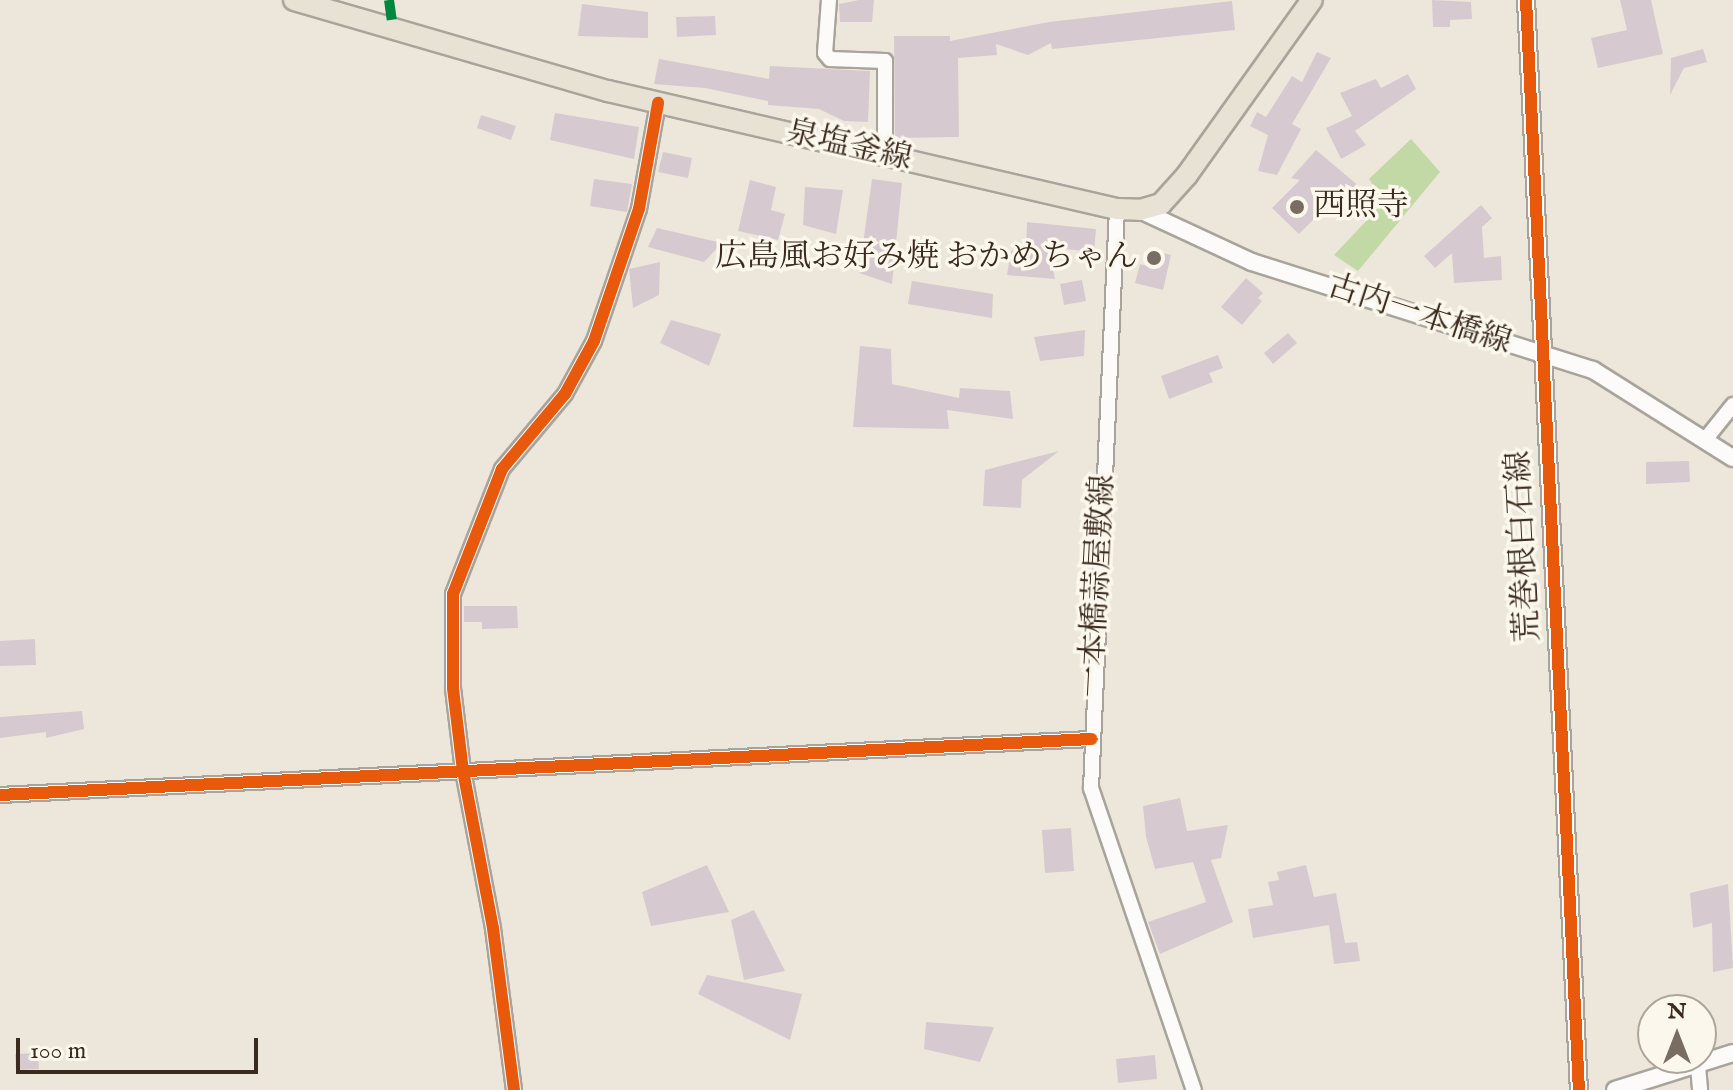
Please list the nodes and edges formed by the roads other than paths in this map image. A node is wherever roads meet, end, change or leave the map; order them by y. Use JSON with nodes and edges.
{"nodes":[{"id":1,"x":294,"y":0,"type":"edge"},
{"id":2,"x":829,"y":0,"type":"edge"},
{"id":3,"x":1312,"y":0,"type":"edge"},
{"id":4,"x":1526,"y":0,"type":"edge"},
{"id":5,"x":658,"y":103,"type":"junction"},
{"id":6,"x":885,"y":155,"type":"junction"},
{"id":7,"x":1117,"y":209,"type":"junction"},
{"id":8,"x":1140,"y":210,"type":"junction"},
{"id":9,"x":1541,"y":355,"type":"junction"},
{"id":10,"x":1733,"y":405,"type":"edge"},
{"id":11,"x":1705,"y":440,"type":"junction"},
{"id":12,"x":1733,"y":458,"type":"edge"},
{"id":13,"x":1092,"y":739,"type":"junction"},
{"id":14,"x":463,"y":771,"type":"junction"},
{"id":15,"x":0,"y":795,"type":"edge"},
{"id":16,"x":1670,"y":1074,"type":"edge"},
{"id":17,"x":514,"y":1090,"type":"edge"},
{"id":18,"x":1194,"y":1090,"type":"edge"},
{"id":19,"x":1579,"y":1090,"type":"edge"},
{"id":20,"x":1615,"y":1090,"type":"edge"}],
"edges":[{"from":1,"to":5,"type":"main road","name":"泉塩釜線"},
{"from":2,"to":6,"type":"street"},
{"from":3,"to":8,"type":"main road"},
{"from":4,"to":9,"type":"street","name":"荒巻根白石線"},
{"from":5,"to":6,"type":"main road","name":"泉塩釜線"},
{"from":5,"to":14,"type":"street"},
{"from":6,"to":7,"type":"main road","name":"泉塩釜線"},
{"from":7,"to":8,"type":"main road","name":"泉塩釜線"},
{"from":7,"to":13,"type":"street","name":"一本橋蒜屋敷線"},
{"from":8,"to":9,"type":"street","name":"古内一本橋線"},
{"from":9,"to":11,"type":"street","name":"古内一本橋線"},
{"from":9,"to":19,"type":"street","name":"荒巻根白石線"},
{"from":10,"to":11,"type":"street"},
{"from":11,"to":12,"type":"street","name":"古内一本橋線"},
{"from":13,"to":14,"type":"street"},
{"from":13,"to":18,"type":"street","name":"一本橋蒜屋敷線"},
{"from":14,"to":15,"type":"street"},
{"from":14,"to":17,"type":"street"},
{"from":16,"to":20,"type":"street"}]}
